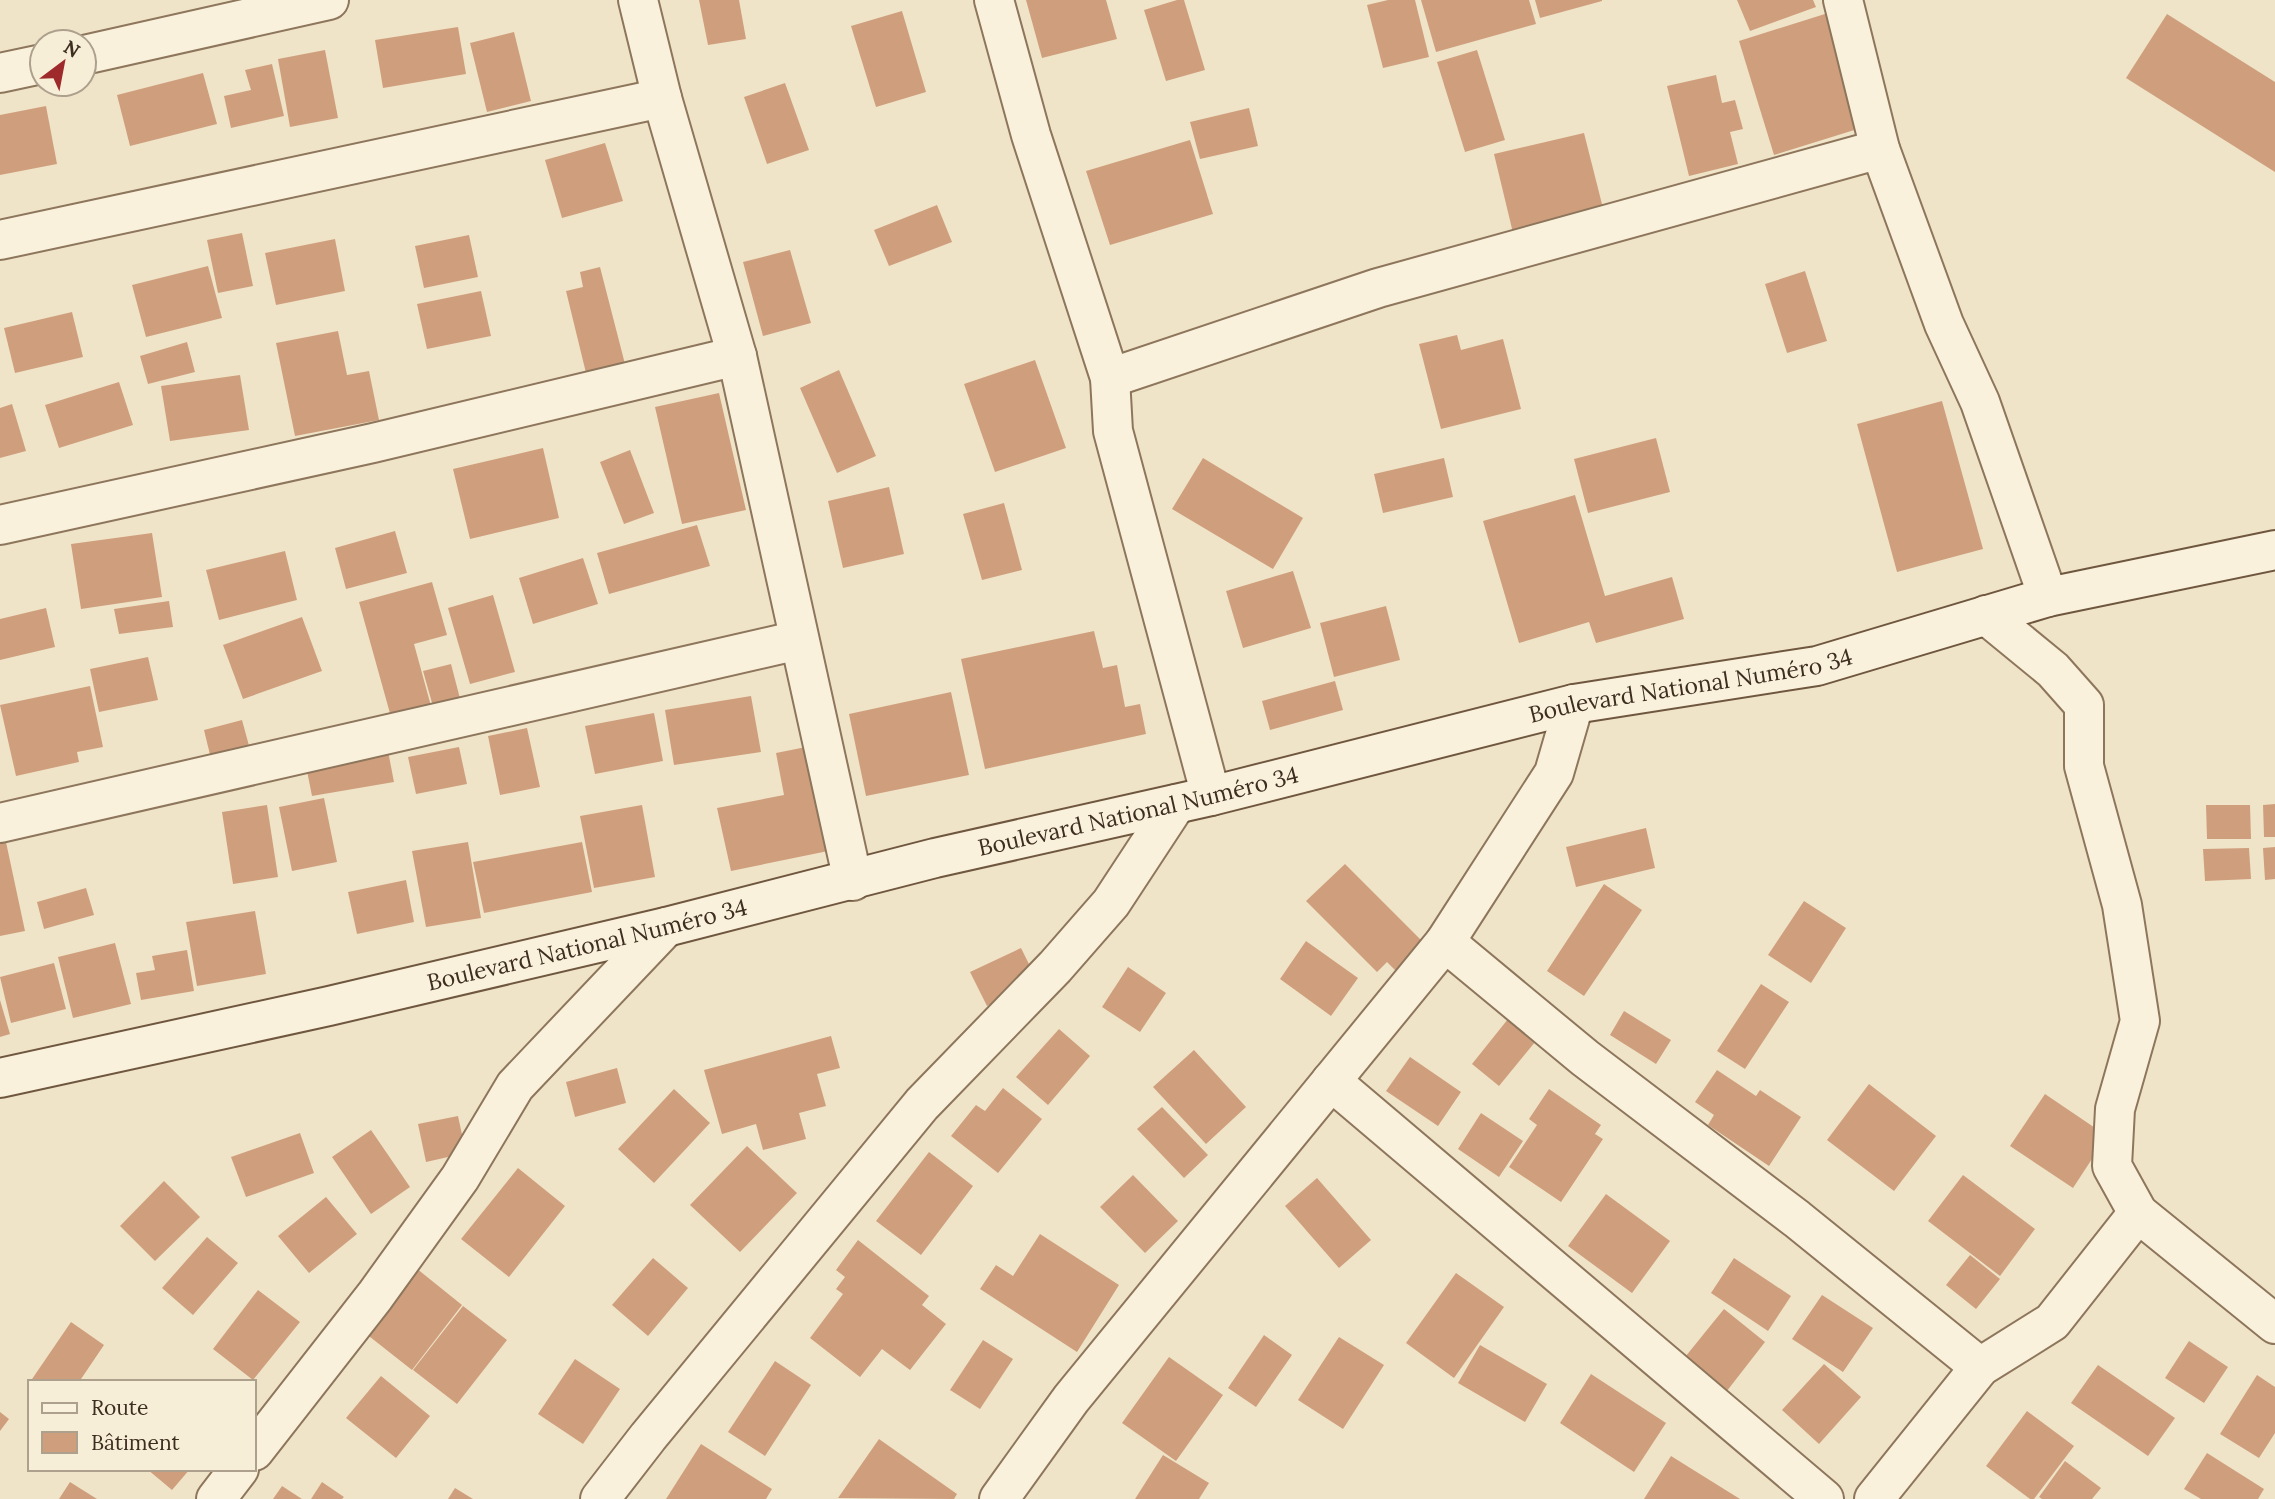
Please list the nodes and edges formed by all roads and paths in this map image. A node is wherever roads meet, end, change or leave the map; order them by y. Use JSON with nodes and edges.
{"nodes":[{"id":1,"x":330,"y":0,"type":"edge"},
{"id":2,"x":638,"y":0,"type":"edge"},
{"id":3,"x":994,"y":0,"type":"edge"},
{"id":4,"x":1843,"y":0,"type":"edge"},
{"id":5,"x":98,"y":52,"type":"edge"},
{"id":6,"x":28,"y":67,"type":"edge"},
{"id":7,"x":0,"y":73,"type":"edge"},
{"id":8,"x":662,"y":98,"type":"junction"},
{"id":9,"x":1880,"y":149,"type":"junction"},
{"id":10,"x":0,"y":240,"type":"edge"},
{"id":11,"x":737,"y":356,"type":"junction"},
{"id":12,"x":1110,"y":378,"type":"junction"},
{"id":13,"x":0,"y":525,"type":"edge"},
{"id":14,"x":2275,"y":550,"type":"edge"},
{"id":15,"x":2048,"y":597,"type":"junction"},
{"id":16,"x":1986,"y":615,"type":"junction"},
{"id":17,"x":799,"y":640,"type":"junction"},
{"id":18,"x":1574,"y":704,"type":"junction"},
{"id":19,"x":1193,"y":800,"type":"junction"},
{"id":20,"x":0,"y":823,"type":"edge"},
{"id":21,"x":853,"y":881,"type":"junction"},
{"id":22,"x":666,"y":927,"type":"junction"},
{"id":23,"x":1445,"y":942,"type":"junction"},
{"id":24,"x":0,"y":1078,"type":"edge"},
{"id":25,"x":1331,"y":1081,"type":"junction"},
{"id":26,"x":2138,"y":1213,"type":"junction"},
{"id":27,"x":2275,"y":1324,"type":"edge"},
{"id":28,"x":1980,"y":1367,"type":"junction"},
{"id":29,"x":256,"y":1448,"type":"edge"},
{"id":30,"x":237,"y":1471,"type":"edge"},
{"id":31,"x":216,"y":1499,"type":"edge"},
{"id":32,"x":600,"y":1499,"type":"edge"},
{"id":33,"x":999,"y":1499,"type":"edge"},
{"id":34,"x":1825,"y":1499,"type":"edge"},
{"id":35,"x":1874,"y":1499,"type":"edge"}],
"edges":[{"from":1,"to":5,"type":"street"},
{"from":2,"to":8,"type":"street"},
{"from":3,"to":12,"type":"street"},
{"from":4,"to":9,"type":"street"},
{"from":6,"to":7,"type":"street"},
{"from":8,"to":10,"type":"street"},
{"from":8,"to":11,"type":"street"},
{"from":9,"to":12,"type":"street"},
{"from":9,"to":15,"type":"street"},
{"from":11,"to":13,"type":"street"},
{"from":11,"to":17,"type":"street"},
{"from":12,"to":19,"type":"street"},
{"from":14,"to":15,"type":"street","name":"Boulevard National Numéro 34"},
{"from":15,"to":16,"type":"street","name":"Boulevard National Numéro 34"},
{"from":16,"to":18,"type":"street","name":"Boulevard National Numéro 34"},
{"from":16,"to":26,"type":"street"},
{"from":17,"to":20,"type":"street"},
{"from":17,"to":21,"type":"street"},
{"from":18,"to":19,"type":"street","name":"Boulevard National Numéro 34"},
{"from":18,"to":23,"type":"street"},
{"from":19,"to":21,"type":"street","name":"Boulevard National Numéro 34"},
{"from":19,"to":32,"type":"street"},
{"from":21,"to":22,"type":"street","name":"Boulevard National Numéro 34"},
{"from":22,"to":24,"type":"street","name":"Boulevard National Numéro 34"},
{"from":22,"to":29,"type":"street"},
{"from":23,"to":25,"type":"street"},
{"from":23,"to":28,"type":"street"},
{"from":25,"to":33,"type":"street"},
{"from":25,"to":34,"type":"street"},
{"from":26,"to":27,"type":"street"},
{"from":26,"to":28,"type":"street"},
{"from":28,"to":35,"type":"street"},
{"from":30,"to":31,"type":"street"}]}
